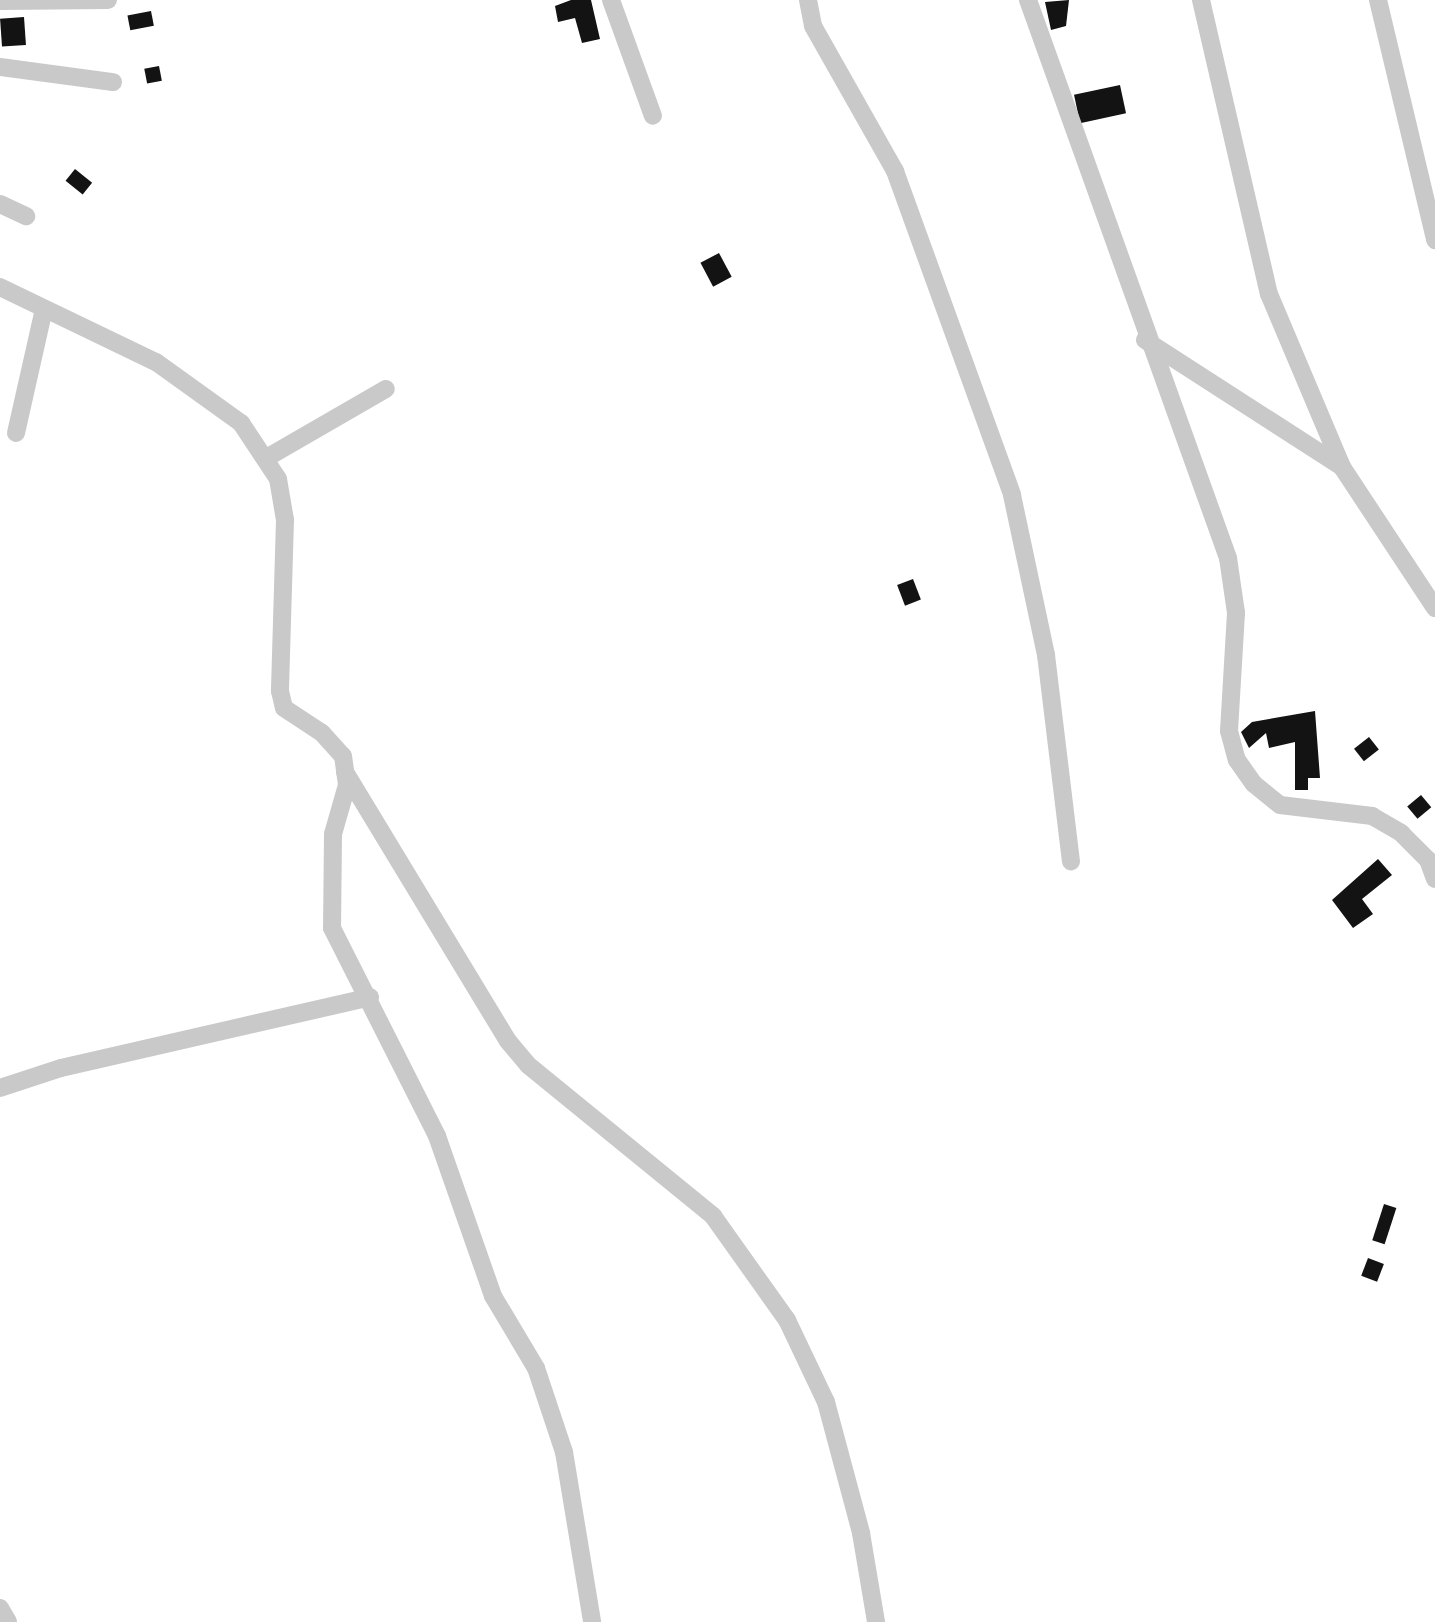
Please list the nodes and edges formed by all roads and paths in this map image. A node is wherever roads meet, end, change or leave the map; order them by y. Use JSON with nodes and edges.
{"nodes":[{"id":1,"x":108,"y":0,"type":"edge"},
{"id":2,"x":611,"y":0,"type":"edge"},
{"id":3,"x":808,"y":0,"type":"edge"},
{"id":4,"x":1028,"y":0,"type":"edge"},
{"id":5,"x":1201,"y":0,"type":"edge"},
{"id":6,"x":1378,"y":0,"type":"edge"},
{"id":7,"x":0,"y":1,"type":"edge"},
{"id":8,"x":0,"y":67,"type":"edge"},
{"id":9,"x":113,"y":82,"type":"dead end"},
{"id":10,"x":653,"y":116,"type":"dead end"},
{"id":11,"x":0,"y":204,"type":"edge"},
{"id":12,"x":26,"y":216,"type":"dead end"},
{"id":13,"x":1435,"y":240,"type":"edge"},
{"id":14,"x":0,"y":287,"type":"edge"},
{"id":15,"x":44,"y":309,"type":"junction"},
{"id":16,"x":1145,"y":340,"type":"junction"},
{"id":17,"x":386,"y":389,"type":"dead end"},
{"id":18,"x":16,"y":433,"type":"dead end"},
{"id":19,"x":268,"y":457,"type":"junction"},
{"id":20,"x":1342,"y":467,"type":"junction"},
{"id":21,"x":1435,"y":608,"type":"edge"},
{"id":22,"x":345,"y":772,"type":"junction"},
{"id":23,"x":1071,"y":861,"type":"dead end"},
{"id":24,"x":1435,"y":879,"type":"edge"},
{"id":25,"x":370,"y":997,"type":"junction"},
{"id":26,"x":0,"y":1088,"type":"edge"},
{"id":27,"x":0,"y":1608,"type":"edge"},
{"id":28,"x":8,"y":1622,"type":"edge"},
{"id":29,"x":592,"y":1622,"type":"edge"},
{"id":30,"x":876,"y":1622,"type":"edge"}],
"edges":[{"from":1,"to":7,"type":"street"},
{"from":2,"to":10,"type":"street"},
{"from":3,"to":23,"type":"street"},
{"from":4,"to":16,"type":"street"},
{"from":5,"to":20,"type":"street"},
{"from":6,"to":13,"type":"street"},
{"from":8,"to":9,"type":"street"},
{"from":11,"to":12,"type":"street"},
{"from":14,"to":15,"type":"street"},
{"from":15,"to":18,"type":"street"},
{"from":15,"to":19,"type":"street"},
{"from":16,"to":20,"type":"street"},
{"from":16,"to":24,"type":"street"},
{"from":17,"to":19,"type":"street"},
{"from":19,"to":22,"type":"street"},
{"from":20,"to":21,"type":"street"},
{"from":22,"to":25,"type":"street"},
{"from":22,"to":30,"type":"street"},
{"from":25,"to":26,"type":"street"},
{"from":25,"to":29,"type":"street"},
{"from":27,"to":28,"type":"street"}]}
